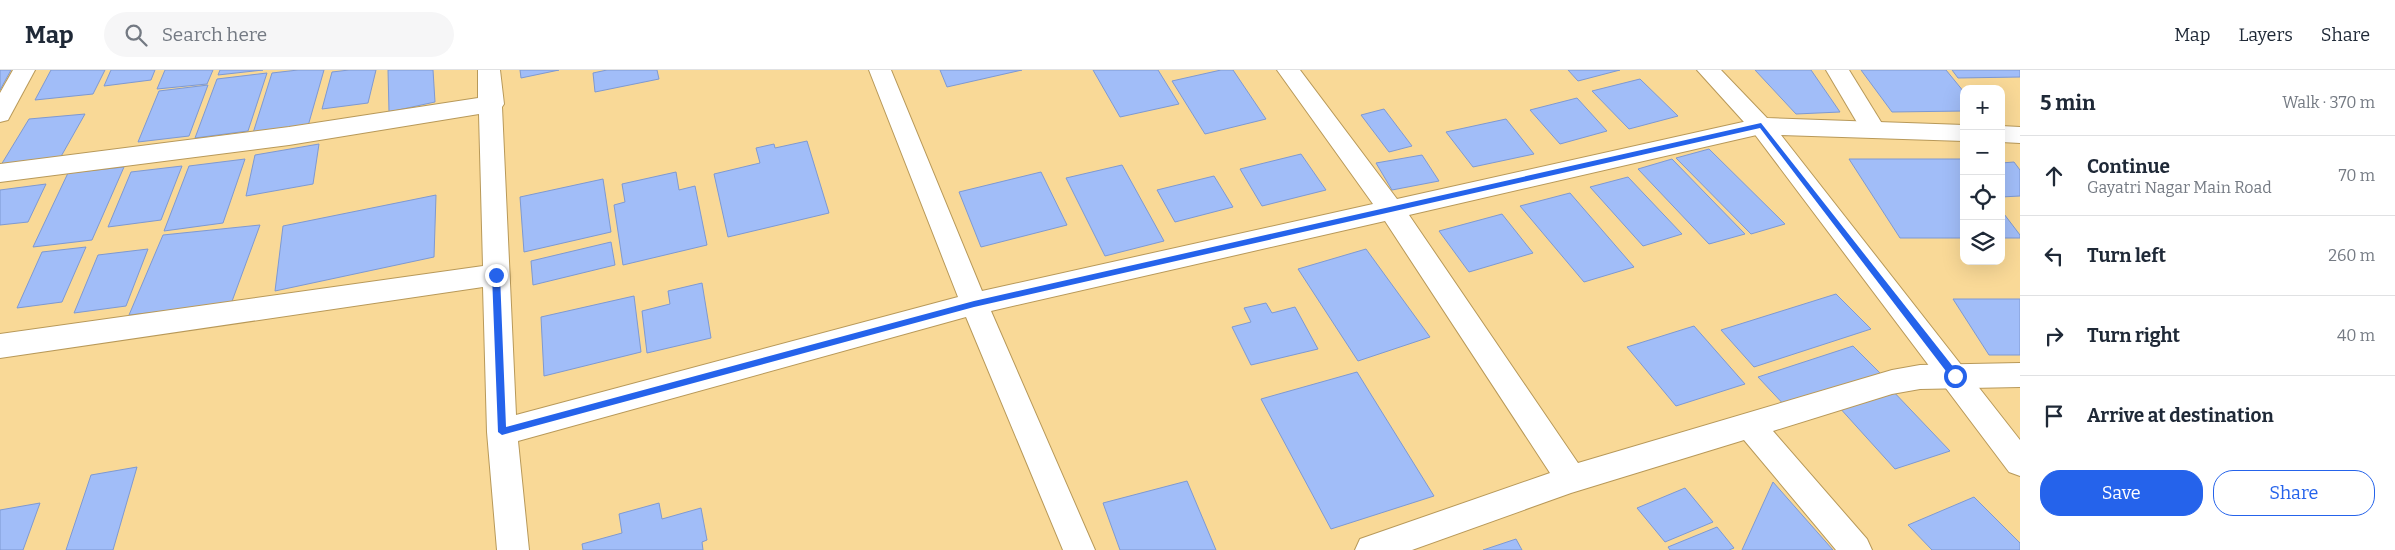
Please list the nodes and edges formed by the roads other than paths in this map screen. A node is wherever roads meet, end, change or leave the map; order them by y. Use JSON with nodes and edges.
{"nodes":[{"id":1,"x":24,"y":70,"type":"edge"},
{"id":2,"x":490,"y":70,"type":"edge"},
{"id":3,"x":880,"y":70,"type":"edge"},
{"id":4,"x":1288,"y":70,"type":"edge"},
{"id":5,"x":1708,"y":70,"type":"edge"},
{"id":6,"x":1837,"y":70,"type":"edge"},
{"id":7,"x":492,"y":104,"type":"junction"},
{"id":8,"x":0,"y":114,"type":"edge"},
{"id":9,"x":1761,"y":126,"type":"junction"},
{"id":10,"x":1874,"y":130,"type":"junction"},
{"id":11,"x":1960,"y":133,"type":"edge"},
{"id":12,"x":2005,"y":134,"type":"edge"},
{"id":13,"x":2020,"y":135,"type":"edge"},
{"id":14,"x":0,"y":173,"type":"edge"},
{"id":15,"x":1390,"y":208,"type":"junction"},
{"id":16,"x":496,"y":275,"type":"junction"},
{"id":17,"x":974,"y":304,"type":"junction"},
{"id":18,"x":0,"y":346,"type":"edge"},
{"id":19,"x":2020,"y":375,"type":"edge"},
{"id":20,"x":1955,"y":376,"type":"junction"},
{"id":21,"x":1750,"y":425,"type":"junction"},
{"id":22,"x":502,"y":432,"type":"junction"},
{"id":23,"x":2020,"y":463,"type":"edge"},
{"id":24,"x":1571,"y":479,"type":"junction"},
{"id":25,"x":1375,"y":549,"type":"edge"},
{"id":26,"x":513,"y":550,"type":"edge"},
{"id":27,"x":1079,"y":550,"type":"edge"},
{"id":28,"x":1856,"y":550,"type":"edge"}],
"edges":[{"from":1,"to":8,"type":"street"},
{"from":2,"to":7,"type":"street"},
{"from":3,"to":17,"type":"street"},
{"from":4,"to":15,"type":"street"},
{"from":5,"to":9,"type":"street"},
{"from":6,"to":10,"type":"street"},
{"from":7,"to":14,"type":"street"},
{"from":7,"to":16,"type":"street"},
{"from":9,"to":10,"type":"street"},
{"from":9,"to":15,"type":"street"},
{"from":9,"to":20,"type":"street"},
{"from":10,"to":11,"type":"street"},
{"from":12,"to":13,"type":"street"},
{"from":15,"to":17,"type":"street"},
{"from":15,"to":24,"type":"street"},
{"from":16,"to":18,"type":"street"},
{"from":16,"to":22,"type":"street"},
{"from":17,"to":22,"type":"street"},
{"from":17,"to":27,"type":"street"},
{"from":19,"to":20,"type":"street"},
{"from":20,"to":21,"type":"street"},
{"from":20,"to":23,"type":"street"},
{"from":21,"to":24,"type":"street"},
{"from":21,"to":28,"type":"street"},
{"from":22,"to":26,"type":"street"},
{"from":24,"to":25,"type":"street"}]}
